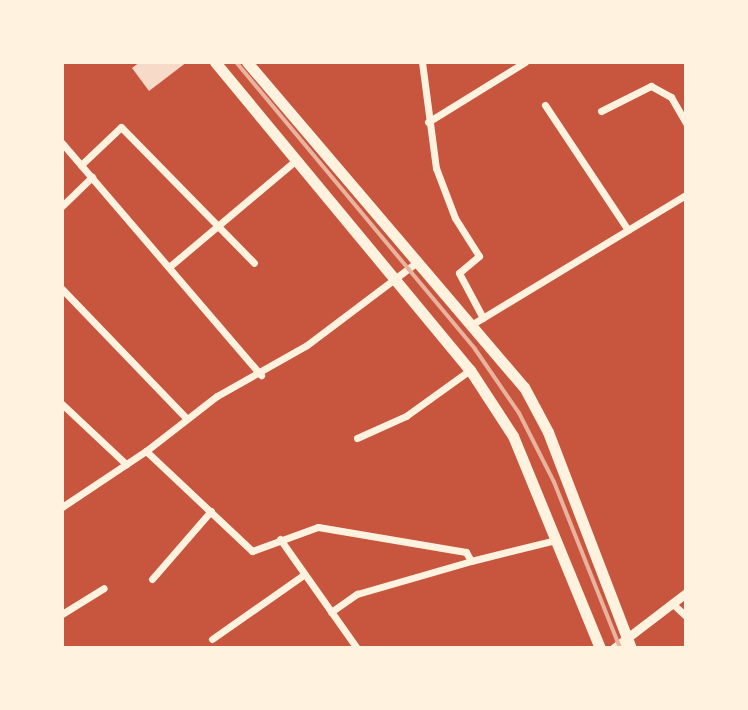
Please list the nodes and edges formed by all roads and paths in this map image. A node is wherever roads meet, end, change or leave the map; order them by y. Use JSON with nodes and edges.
{"nodes":[{"id":1,"x":215,"y":62,"type":"edge"},
{"id":2,"x":247,"y":62,"type":"edge"},
{"id":3,"x":422,"y":62,"type":"edge"},
{"id":4,"x":525,"y":62,"type":"edge"},
{"id":5,"x":545,"y":105,"type":"dead end"},
{"id":6,"x":601,"y":111,"type":"dead end"},
{"id":7,"x":428,"y":122,"type":"junction"},
{"id":8,"x":686,"y":123,"type":"edge"},
{"id":9,"x":62,"y":143,"type":"edge"},
{"id":10,"x":295,"y":161,"type":"junction"},
{"id":11,"x":81,"y":165,"type":"junction"},
{"id":12,"x":92,"y":177,"type":"junction"},
{"id":13,"x":686,"y":195,"type":"edge"},
{"id":14,"x":62,"y":206,"type":"edge"},
{"id":15,"x":219,"y":224,"type":"junction"},
{"id":16,"x":628,"y":230,"type":"junction"},
{"id":17,"x":254,"y":263,"type":"dead end"},
{"id":18,"x":416,"y":263,"type":"junction"},
{"id":19,"x":169,"y":267,"type":"junction"},
{"id":20,"x":394,"y":279,"type":"junction"},
{"id":21,"x":62,"y":289,"type":"edge"},
{"id":22,"x":483,"y":318,"type":"junction"},
{"id":23,"x":471,"y":325,"type":"junction"},
{"id":24,"x":470,"y":370,"type":"junction"},
{"id":25,"x":261,"y":375,"type":"junction"},
{"id":26,"x":62,"y":404,"type":"edge"},
{"id":27,"x":187,"y":419,"type":"junction"},
{"id":28,"x":357,"y":438,"type":"dead end"},
{"id":29,"x":146,"y":451,"type":"junction"},
{"id":30,"x":126,"y":464,"type":"junction"},
{"id":31,"x":62,"y":507,"type":"edge"},
{"id":32,"x":211,"y":511,"type":"junction"},
{"id":33,"x":280,"y":539,"type":"junction"},
{"id":34,"x":556,"y":540,"type":"junction"},
{"id":35,"x":471,"y":561,"type":"junction"},
{"id":36,"x":305,"y":574,"type":"junction"},
{"id":37,"x":152,"y":579,"type":"dead end"},
{"id":38,"x":104,"y":588,"type":"dead end"},
{"id":39,"x":686,"y":593,"type":"edge"},
{"id":40,"x":674,"y":605,"type":"junction"},
{"id":41,"x":331,"y":612,"type":"junction"},
{"id":42,"x":62,"y":614,"type":"edge"},
{"id":43,"x":686,"y":616,"type":"edge"},
{"id":44,"x":212,"y":639,"type":"dead end"},
{"id":45,"x":629,"y":644,"type":"edge"},
{"id":46,"x":357,"y":648,"type":"edge"},
{"id":47,"x":600,"y":648,"type":"edge"},
{"id":48,"x":614,"y":648,"type":"edge"}],
"edges":[{"from":1,"to":10,"type":"main road"},
{"from":2,"to":18,"type":"main road"},
{"from":3,"to":7,"type":"street"},
{"from":4,"to":7,"type":"street"},
{"from":5,"to":16,"type":"street"},
{"from":6,"to":8,"type":"street"},
{"from":7,"to":22,"type":"street"},
{"from":9,"to":11,"type":"street"},
{"from":10,"to":15,"type":"street"},
{"from":10,"to":20,"type":"main road"},
{"from":11,"to":12,"type":"street"},
{"from":11,"to":15,"type":"street"},
{"from":12,"to":14,"type":"street"},
{"from":12,"to":19,"type":"street"},
{"from":13,"to":16,"type":"street"},
{"from":15,"to":17,"type":"street"},
{"from":15,"to":19,"type":"street"},
{"from":16,"to":22,"type":"street"},
{"from":18,"to":20,"type":"street"},
{"from":18,"to":23,"type":"main road"},
{"from":19,"to":25,"type":"street"},
{"from":20,"to":24,"type":"main road"},
{"from":20,"to":25,"type":"street"},
{"from":21,"to":27,"type":"street"},
{"from":22,"to":23,"type":"street"},
{"from":23,"to":45,"type":"main road"},
{"from":24,"to":28,"type":"street"},
{"from":24,"to":34,"type":"main road"},
{"from":25,"to":27,"type":"street"},
{"from":26,"to":30,"type":"street"},
{"from":27,"to":29,"type":"street"},
{"from":29,"to":30,"type":"street"},
{"from":29,"to":32,"type":"street"},
{"from":30,"to":31,"type":"street"},
{"from":32,"to":33,"type":"street"},
{"from":32,"to":37,"type":"street"},
{"from":33,"to":35,"type":"street"},
{"from":33,"to":36,"type":"street"},
{"from":34,"to":35,"type":"street"},
{"from":34,"to":47,"type":"main road"},
{"from":35,"to":41,"type":"street"},
{"from":36,"to":41,"type":"street"},
{"from":36,"to":44,"type":"street"},
{"from":38,"to":42,"type":"street"},
{"from":39,"to":40,"type":"street"},
{"from":40,"to":43,"type":"street"},
{"from":40,"to":45,"type":"street"},
{"from":41,"to":46,"type":"street"},
{"from":45,"to":48,"type":"street"}]}
